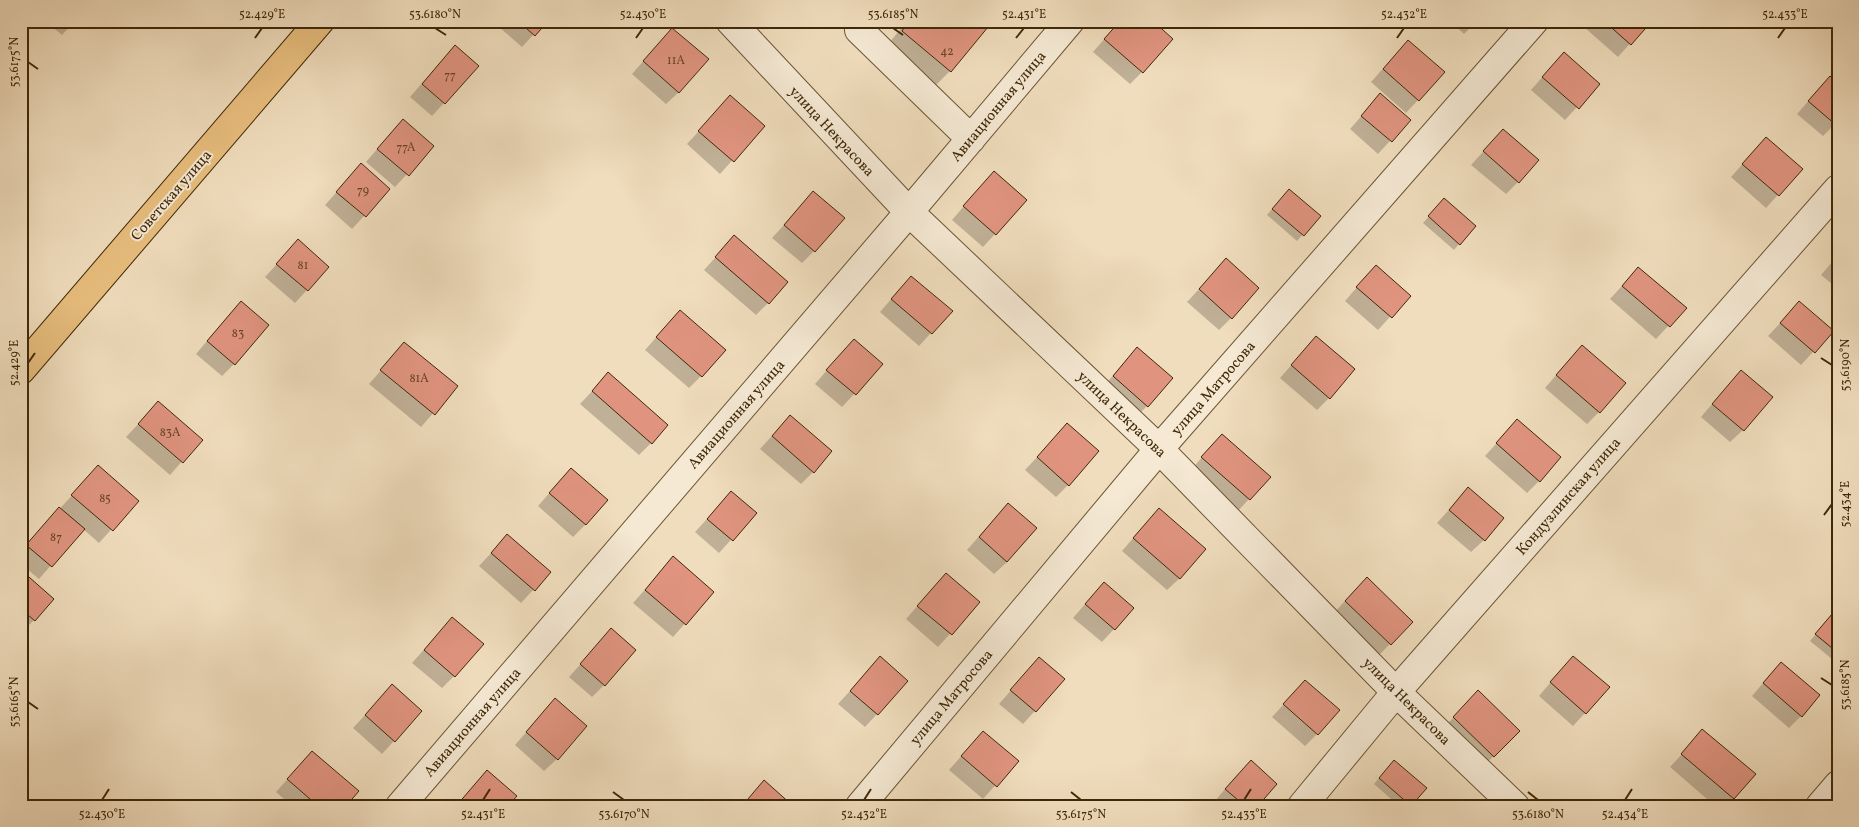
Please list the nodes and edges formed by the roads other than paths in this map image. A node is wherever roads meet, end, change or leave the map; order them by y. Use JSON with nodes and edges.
{"nodes":[{"id":1,"x":320,"y":21,"type":"edge"},
{"id":2,"x":730,"y":21,"type":"edge"},
{"id":3,"x":867,"y":21,"type":"edge"},
{"id":4,"x":1070,"y":21,"type":"edge"},
{"id":5,"x":1534,"y":21,"type":"edge"},
{"id":6,"x":971,"y":139,"type":"junction"},
{"id":7,"x":1838,"y":189,"type":"edge"},
{"id":8,"x":909,"y":212,"type":"junction"},
{"id":9,"x":21,"y":370,"type":"edge"},
{"id":10,"x":1160,"y":449,"type":"junction"},
{"id":11,"x":1396,"y":692,"type":"junction"},
{"id":12,"x":1838,"y":785,"type":"edge"},
{"id":13,"x":400,"y":806,"type":"edge"},
{"id":14,"x":860,"y":806,"type":"edge"},
{"id":15,"x":1302,"y":806,"type":"edge"},
{"id":16,"x":1514,"y":806,"type":"edge"},
{"id":17,"x":1820,"y":806,"type":"edge"}],
"edges":[{"from":1,"to":9,"type":"main road","name":"Советская улица"},
{"from":2,"to":8,"type":"street","name":"улица Некрасова"},
{"from":3,"to":6,"type":"street"},
{"from":4,"to":6,"type":"street","name":"Авиационная улица"},
{"from":5,"to":10,"type":"street","name":"улица Матросова"},
{"from":6,"to":8,"type":"street","name":"Авиационная улица"},
{"from":7,"to":11,"type":"street","name":"Кондузлинская улица"},
{"from":8,"to":10,"type":"street","name":"улица Некрасова"},
{"from":8,"to":13,"type":"street","name":"Авиационная улица"},
{"from":10,"to":11,"type":"street","name":"улица Некрасова"},
{"from":10,"to":14,"type":"street","name":"улица Матросова"},
{"from":11,"to":15,"type":"street","name":"Кондузлинская улица"},
{"from":11,"to":16,"type":"street","name":"улица Некрасова"},
{"from":12,"to":17,"type":"street"}]}
